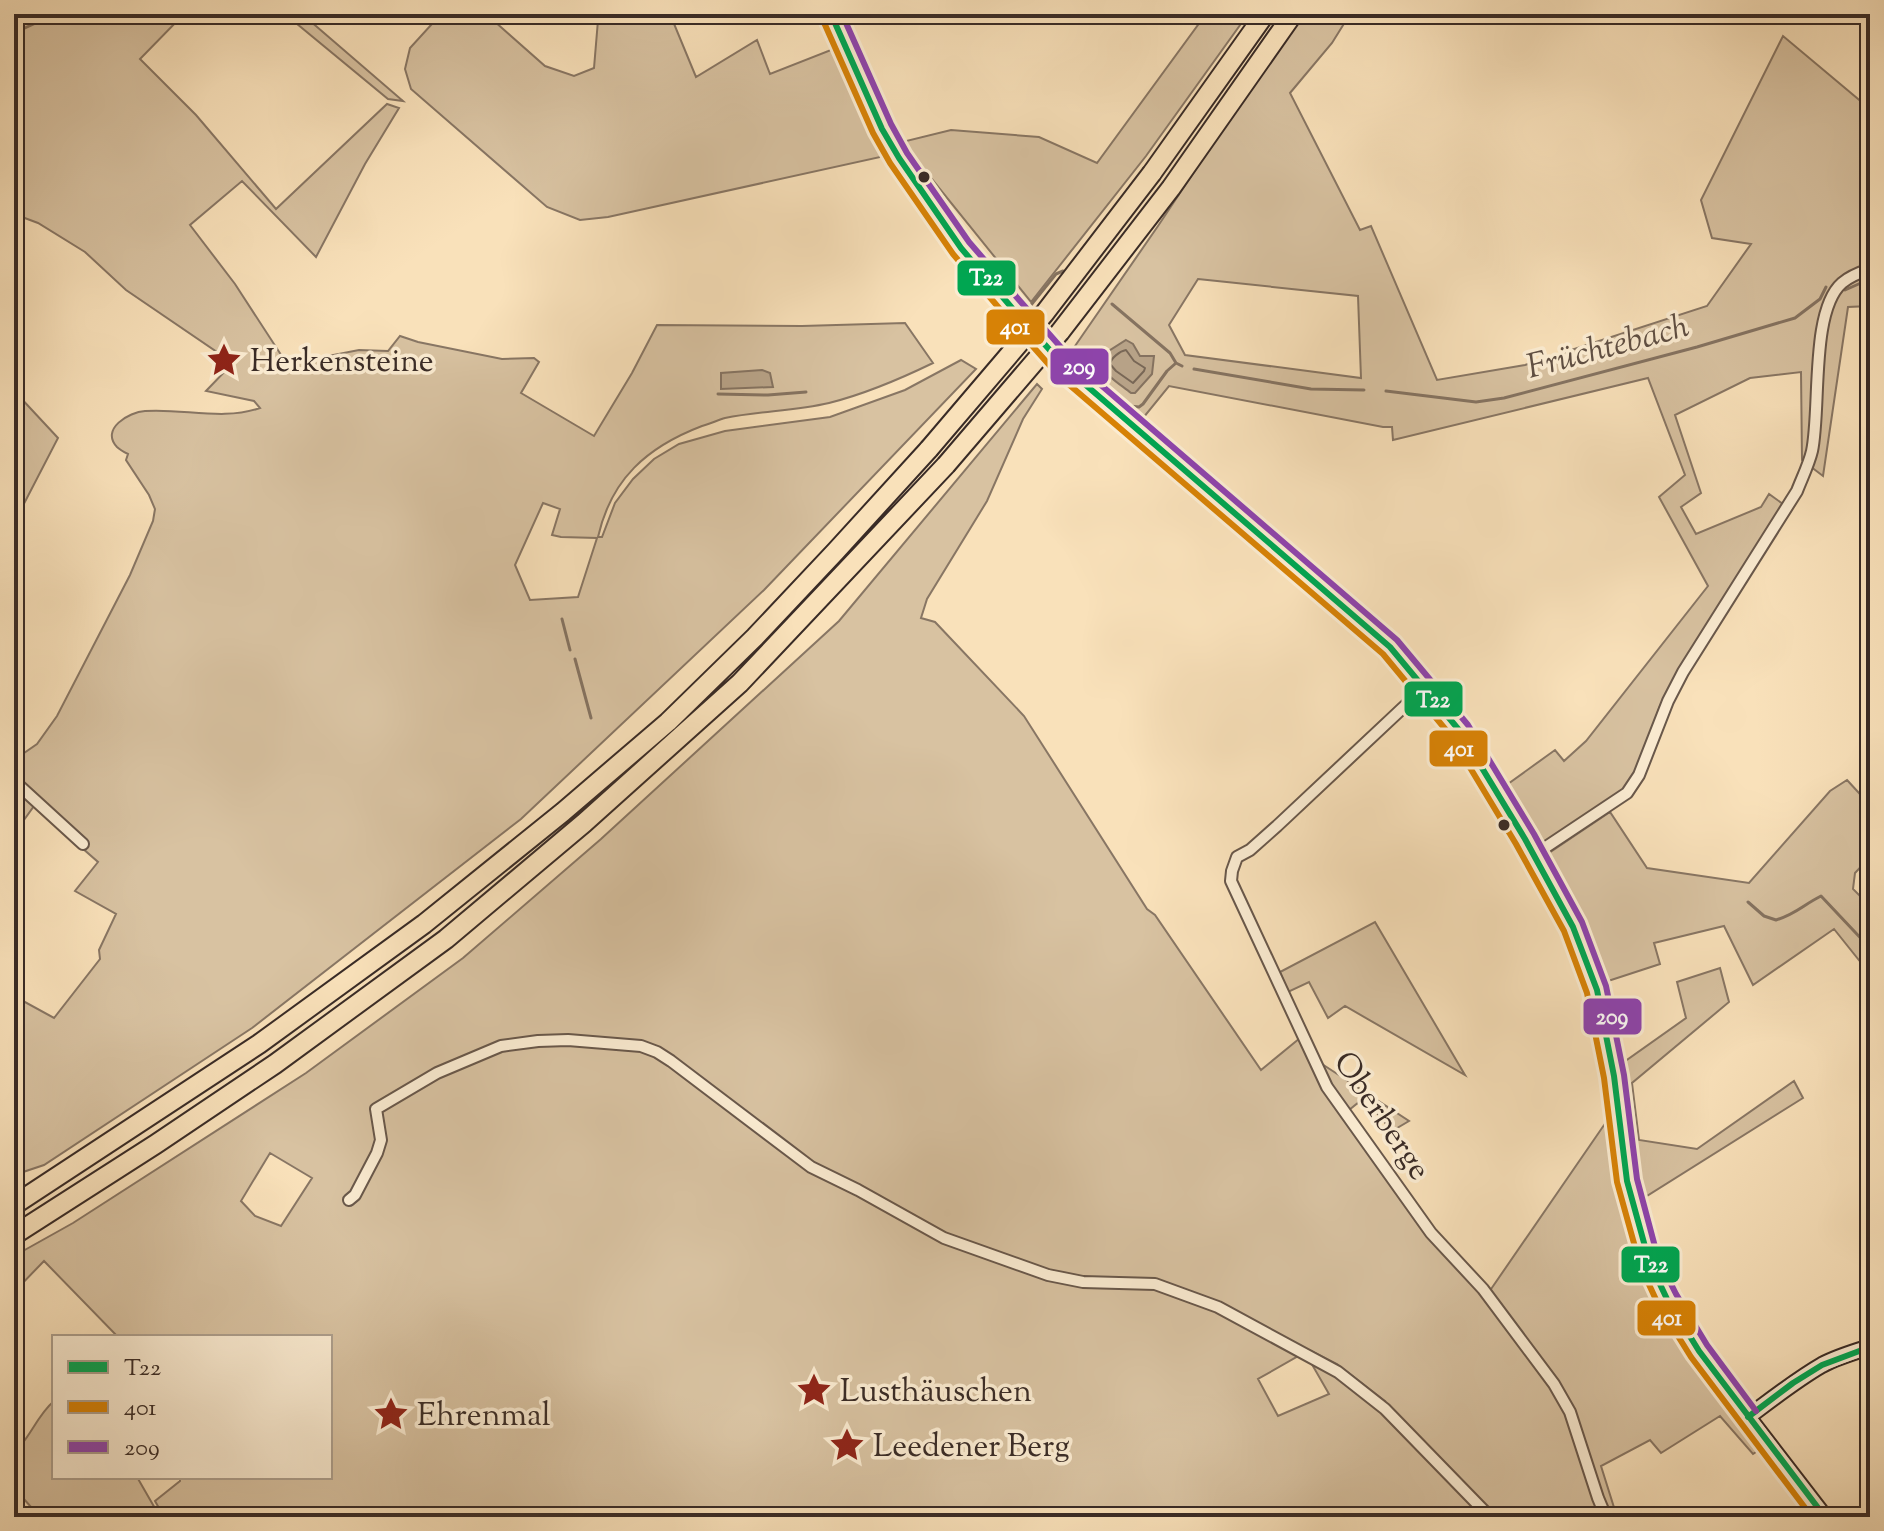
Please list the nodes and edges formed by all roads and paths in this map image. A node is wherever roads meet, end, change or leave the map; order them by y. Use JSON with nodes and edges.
{"nodes":[{"id":1,"x":831,"y":14,"type":"edge"},
{"id":2,"x":1265,"y":14,"type":"edge"},
{"id":3,"x":1293,"y":14,"type":"edge"},
{"id":4,"x":1870,"y":269,"type":"edge"},
{"id":5,"x":1424,"y":688,"type":"junction"},
{"id":6,"x":14,"y":781,"type":"edge"},
{"id":7,"x":83,"y":844,"type":"dead end"},
{"id":8,"x":1534,"y":855,"type":"junction"},
{"id":9,"x":349,"y":1200,"type":"dead end"},
{"id":10,"x":14,"y":1205,"type":"edge"},
{"id":11,"x":14,"y":1235,"type":"edge"},
{"id":12,"x":1870,"y":1347,"type":"edge"},
{"id":13,"x":1748,"y":1417,"type":"junction"},
{"id":14,"x":1490,"y":1517,"type":"edge"},
{"id":15,"x":1606,"y":1517,"type":"edge"},
{"id":16,"x":1825,"y":1517,"type":"edge"}],
"edges":[{"from":1,"to":5,"type":"street"},
{"from":2,"to":10,"type":"highway","bridge":true},
{"from":3,"to":11,"type":"highway","bridge":true},
{"from":4,"to":8,"type":"street"},
{"from":5,"to":8,"type":"street"},
{"from":5,"to":15,"type":"street","name":"Oberberge"},
{"from":6,"to":7,"type":"street"},
{"from":8,"to":13,"type":"street"},
{"from":9,"to":14,"type":"street"},
{"from":12,"to":13,"type":"street"},
{"from":13,"to":16,"type":"street"}]}
